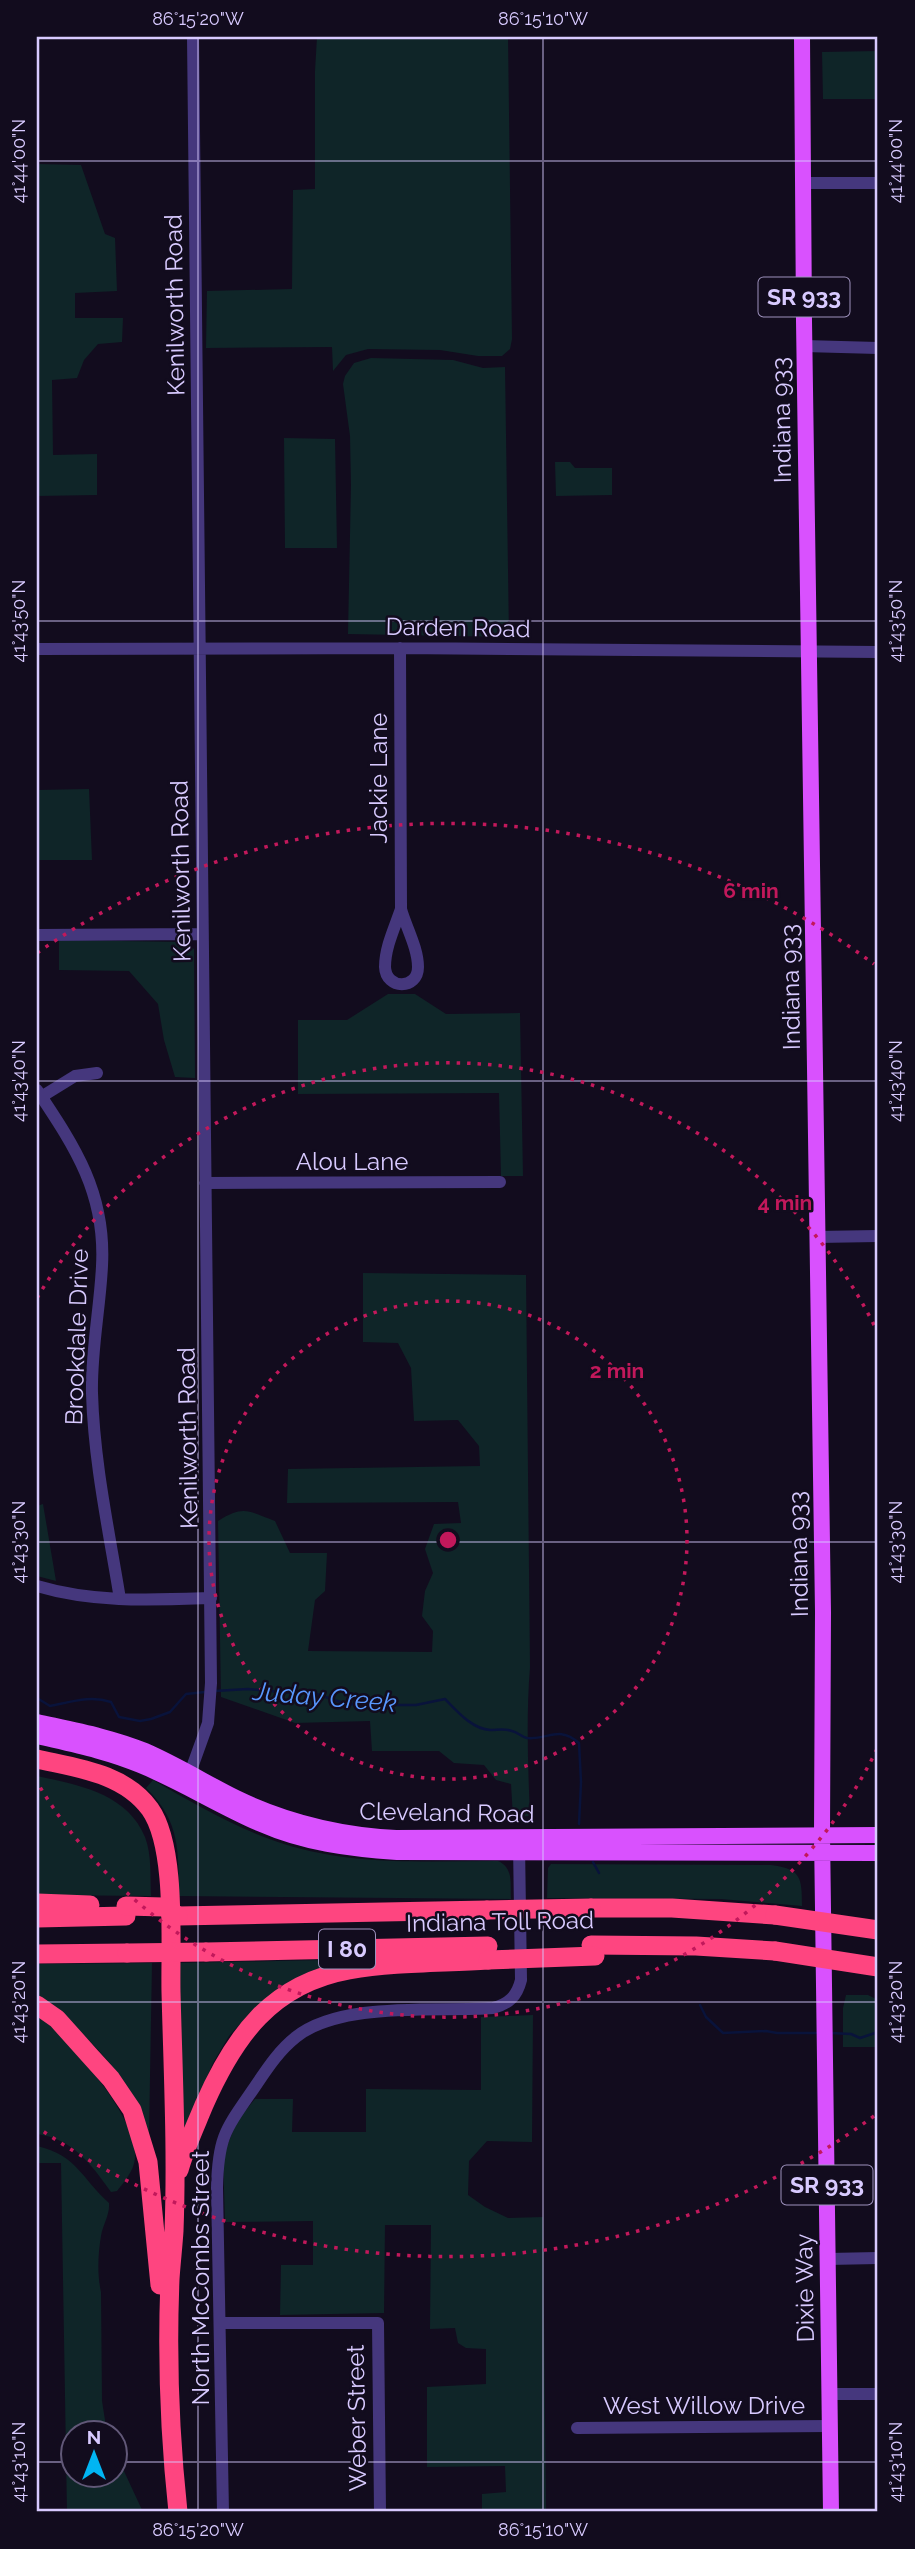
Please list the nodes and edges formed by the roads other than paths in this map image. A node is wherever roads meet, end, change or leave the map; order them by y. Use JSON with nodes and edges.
{"nodes":[{"id":1,"x":193,"y":37,"type":"edge"},
{"id":2,"x":802,"y":37,"type":"edge"},
{"id":3,"x":804,"y":183,"type":"junction"},
{"id":4,"x":878,"y":183,"type":"edge"},
{"id":5,"x":804,"y":346,"type":"junction"},
{"id":6,"x":878,"y":348,"type":"edge"},
{"id":7,"x":200,"y":648,"type":"junction"},
{"id":8,"x":400,"y":648,"type":"junction"},
{"id":9,"x":37,"y":649,"type":"edge"},
{"id":10,"x":808,"y":652,"type":"junction"},
{"id":11,"x":878,"y":652,"type":"edge"},
{"id":12,"x":401,"y":909,"type":"junction"},
{"id":13,"x":202,"y":934,"type":"junction"},
{"id":14,"x":37,"y":935,"type":"edge"},
{"id":15,"x":97,"y":1073,"type":"dead end"},
{"id":16,"x":39,"y":1093,"type":"edge"},
{"id":17,"x":500,"y":1182,"type":"dead end"},
{"id":18,"x":205,"y":1184,"type":"junction"},
{"id":19,"x":878,"y":1236,"type":"edge"},
{"id":20,"x":817,"y":1237,"type":"junction"},
{"id":21,"x":37,"y":1586,"type":"edge"},
{"id":22,"x":211,"y":1598,"type":"junction"},
{"id":23,"x":120,"y":1599,"type":"junction"},
{"id":24,"x":37,"y":1722,"type":"edge"},
{"id":25,"x":37,"y":1736,"type":"edge"},
{"id":26,"x":37,"y":1759,"type":"edge"},
{"id":27,"x":37,"y":1770,"type":"edge"},
{"id":28,"x":190,"y":1773,"type":"junction"},
{"id":29,"x":822,"y":1834,"type":"junction"},
{"id":30,"x":878,"y":1835,"type":"edge"},
{"id":31,"x":519,"y":1845,"type":"junction"},
{"id":32,"x":822,"y":1853,"type":"junction"},
{"id":33,"x":878,"y":1853,"type":"edge"},
{"id":34,"x":37,"y":1903,"type":"edge"},
{"id":35,"x":126,"y":1911,"type":"junction"},
{"id":36,"x":37,"y":1918,"type":"edge"},
{"id":37,"x":878,"y":1930,"type":"edge"},
{"id":38,"x":488,"y":1953,"type":"junction"},
{"id":39,"x":37,"y":1954,"type":"edge"},
{"id":40,"x":878,"y":1967,"type":"edge"},
{"id":41,"x":37,"y":2005,"type":"edge"},
{"id":42,"x":174,"y":2195,"type":"junction"},
{"id":43,"x":878,"y":2258,"type":"edge"},
{"id":44,"x":828,"y":2259,"type":"junction"},
{"id":45,"x":160,"y":2270,"type":"junction"},
{"id":46,"x":220,"y":2323,"type":"junction"},
{"id":47,"x":878,"y":2393,"type":"edge"},
{"id":48,"x":830,"y":2394,"type":"junction"},
{"id":49,"x":830,"y":2426,"type":"junction"},
{"id":50,"x":578,"y":2428,"type":"dead end"},
{"id":51,"x":167,"y":2512,"type":"edge"},
{"id":52,"x":178,"y":2512,"type":"edge"},
{"id":53,"x":223,"y":2512,"type":"edge"},
{"id":54,"x":380,"y":2512,"type":"edge"},
{"id":55,"x":831,"y":2512,"type":"edge"}],
"edges":[{"from":1,"to":7,"type":"street","name":"Kenilworth Road"},
{"from":2,"to":3,"type":"main road","name":"Indiana 933","number":"SR 933"},
{"from":3,"to":4,"type":"street"},
{"from":3,"to":5,"type":"main road","name":"Indiana 933","number":"SR 933"},
{"from":5,"to":6,"type":"street"},
{"from":5,"to":10,"type":"main road","name":"Indiana 933","number":"SR 933"},
{"from":7,"to":8,"type":"street","name":"Darden Road"},
{"from":7,"to":9,"type":"street","name":"Darden Road"},
{"from":7,"to":13,"type":"street","name":"Kenilworth Road"},
{"from":8,"to":10,"type":"street","name":"Darden Road"},
{"from":8,"to":12,"type":"street","name":"Jackie Lane"},
{"from":10,"to":11,"type":"street","name":"Darden Road"},
{"from":10,"to":20,"type":"main road","name":"Indiana 933","number":"SR 933"},
{"from":12,"to":12,"type":"street","name":"Jackie Lane"},
{"from":13,"to":14,"type":"street"},
{"from":13,"to":18,"type":"street","name":"Kenilworth Road"},
{"from":15,"to":16,"type":"street"},
{"from":16,"to":23,"type":"street","name":"Brookdale Drive"},
{"from":17,"to":18,"type":"street","name":"Alou Lane"},
{"from":18,"to":22,"type":"street","name":"Kenilworth Road"},
{"from":19,"to":20,"type":"street"},
{"from":20,"to":29,"type":"main road","name":"Indiana 933","number":"SR 933"},
{"from":21,"to":23,"type":"street"},
{"from":22,"to":23,"type":"street"},
{"from":22,"to":28,"type":"street","name":"Kenilworth Road"},
{"from":24,"to":28,"type":"main road","name":"Cleveland Road"},
{"from":25,"to":31,"type":"main road","name":"Cleveland Road"},
{"from":26,"to":42,"type":"highway"},
{"from":27,"to":45,"type":"highway"},
{"from":28,"to":31,"type":"main road","name":"Cleveland Road"},
{"from":29,"to":30,"type":"main road","name":"Cleveland Road"},
{"from":29,"to":31,"type":"main road","name":"Cleveland Road"},
{"from":29,"to":32,"type":"main road","name":"Indiana 933","number":"SR 933"},
{"from":31,"to":32,"type":"main road","name":"Cleveland Road"},
{"from":31,"to":46,"type":"street","name":"North McCombs Street"},
{"from":32,"to":33,"type":"main road","name":"Cleveland Road"},
{"from":32,"to":44,"type":"main road","name":"Dixie Way","number":"SR 933"},
{"from":34,"to":35,"type":"highway"},
{"from":35,"to":36,"type":"highway"},
{"from":35,"to":37,"type":"highway","name":"Indiana Toll Road","number":"I 80","bridge":true},
{"from":38,"to":39,"type":"highway","name":"Indiana Toll Road","number":"I 80","bridge":true},
{"from":38,"to":40,"type":"highway","name":"Indiana Toll Road","number":"I 80","bridge":true},
{"from":38,"to":42,"type":"highway"},
{"from":41,"to":45,"type":"highway"},
{"from":42,"to":52,"type":"highway"},
{"from":43,"to":44,"type":"street"},
{"from":44,"to":48,"type":"main road","name":"Dixie Way","number":"SR 933"},
{"from":45,"to":51,"type":"highway"},
{"from":46,"to":53,"type":"street","name":"North McCombs Street"},
{"from":46,"to":54,"type":"street","name":"Weber Street"},
{"from":47,"to":48,"type":"street"},
{"from":48,"to":49,"type":"main road","name":"Dixie Way","number":"SR 933"},
{"from":49,"to":50,"type":"street","name":"West Willow Drive"},
{"from":49,"to":55,"type":"main road","name":"Dixie Way","number":"SR 933"}]}
